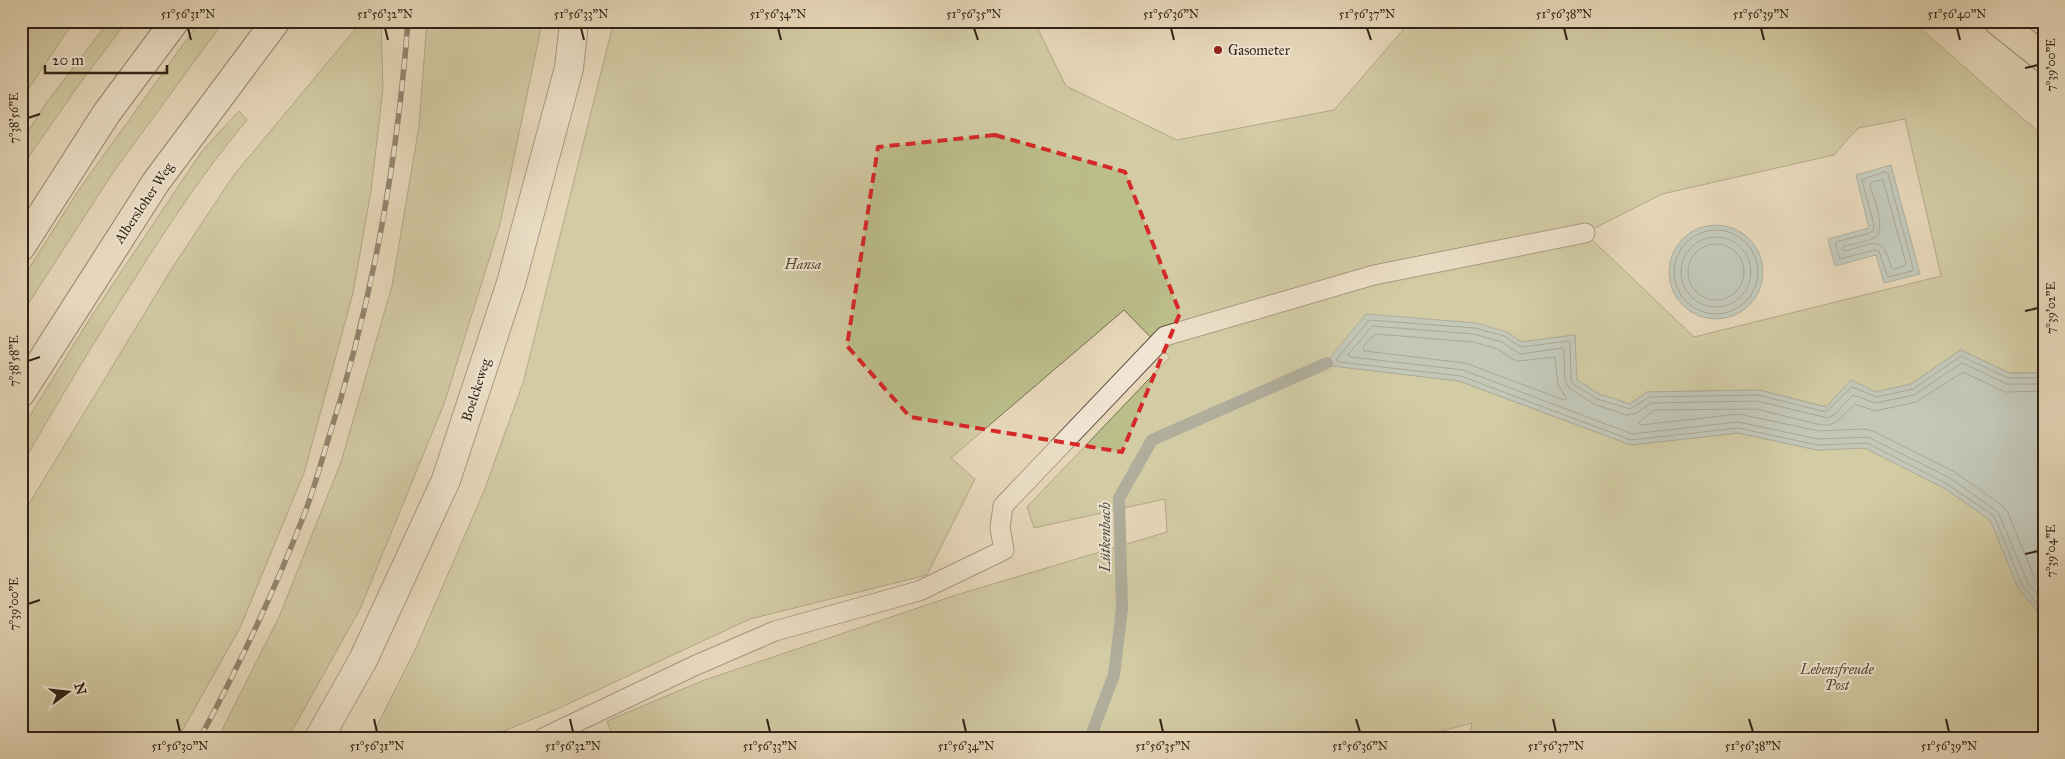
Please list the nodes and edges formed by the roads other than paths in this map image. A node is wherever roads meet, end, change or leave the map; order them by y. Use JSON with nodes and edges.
{"nodes":[{"id":1,"x":175,"y":21,"type":"edge"},
{"id":2,"x":276,"y":21,"type":"edge"},
{"id":3,"x":573,"y":21,"type":"edge"},
{"id":4,"x":1998,"y":21,"type":"edge"},
{"id":5,"x":2044,"y":58,"type":"edge"},
{"id":6,"x":1584,"y":233,"type":"dead end"},
{"id":7,"x":21,"y":247,"type":"edge"},
{"id":8,"x":21,"y":393,"type":"edge"},
{"id":9,"x":319,"y":738,"type":"edge"},
{"id":10,"x":543,"y":738,"type":"edge"}],
"edges":[{"from":1,"to":7,"type":"street"},
{"from":2,"to":8,"type":"street","name":"Albersloher Weg"},
{"from":3,"to":9,"type":"street","name":"Boelckeweg"},
{"from":4,"to":5,"type":"highway"},
{"from":6,"to":10,"type":"lane"}]}
